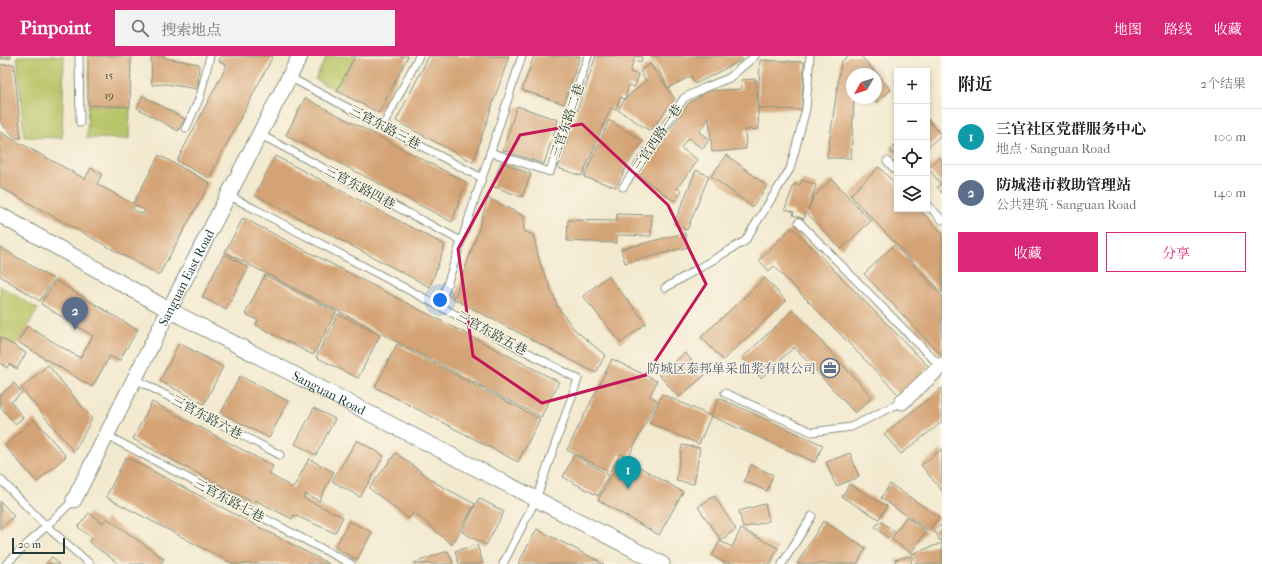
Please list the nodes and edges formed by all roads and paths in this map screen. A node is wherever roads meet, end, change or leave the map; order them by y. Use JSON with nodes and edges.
{"nodes":[{"id":1,"x":79,"y":56,"type":"edge"},
{"id":2,"x":210,"y":56,"type":"edge"},
{"id":3,"x":300,"y":56,"type":"edge"},
{"id":4,"x":419,"y":56,"type":"edge"},
{"id":5,"x":522,"y":56,"type":"edge"},
{"id":6,"x":588,"y":56,"type":"edge"},
{"id":7,"x":755,"y":56,"type":"edge"},
{"id":8,"x":810,"y":56,"type":"edge"},
{"id":9,"x":289,"y":77,"type":"junction"},
{"id":10,"x":80,"y":124,"type":"dead end"},
{"id":11,"x":382,"y":126,"type":"junction"},
{"id":12,"x":186,"y":128,"type":"dead end"},
{"id":13,"x":259,"y":134,"type":"junction"},
{"id":14,"x":490,"y":152,"type":"junction"},
{"id":15,"x":887,"y":161,"type":"dead end"},
{"id":16,"x":894,"y":169,"type":"edge"},
{"id":17,"x":482,"y":178,"type":"junction"},
{"id":18,"x":623,"y":187,"type":"dead end"},
{"id":19,"x":228,"y":195,"type":"junction"},
{"id":20,"x":930,"y":207,"type":"edge"},
{"id":21,"x":0,"y":215,"type":"edge"},
{"id":22,"x":942,"y":220,"type":"edge"},
{"id":23,"x":799,"y":222,"type":"dead end"},
{"id":24,"x":461,"y":241,"type":"junction"},
{"id":25,"x":665,"y":288,"type":"dead end"},
{"id":26,"x":440,"y":306,"type":"junction"},
{"id":27,"x":169,"y":310,"type":"junction"},
{"id":28,"x":941,"y":366,"type":"edge"},
{"id":29,"x":135,"y":379,"type":"junction"},
{"id":30,"x":725,"y":393,"type":"dead end"},
{"id":31,"x":902,"y":402,"type":"joint"},
{"id":32,"x":106,"y":435,"type":"junction"},
{"id":33,"x":280,"y":455,"type":"dead end"},
{"id":34,"x":0,"y":479,"type":"edge"},
{"id":35,"x":536,"y":499,"type":"junction"},
{"id":36,"x":74,"y":500,"type":"joint"},
{"id":37,"x":812,"y":516,"type":"dead end"},
{"id":38,"x":46,"y":526,"type":"junction"},
{"id":39,"x":6,"y":564,"type":"edge"},
{"id":40,"x":90,"y":564,"type":"edge"},
{"id":41,"x":351,"y":564,"type":"edge"},
{"id":42,"x":503,"y":564,"type":"edge"},
{"id":43,"x":662,"y":564,"type":"edge"},
{"id":44,"x":782,"y":564,"type":"edge"}],
"edges":[{"from":1,"to":10,"type":"lane"},
{"from":2,"to":12,"type":"lane"},
{"from":3,"to":9,"type":"street","name":"Sanguan East Road"},
{"from":4,"to":11,"type":"lane"},
{"from":5,"to":14,"type":"lane"},
{"from":6,"to":14,"type":"lane","name":"三官东路二巷"},
{"from":7,"to":18,"type":"lane","name":"三官西路一巷"},
{"from":8,"to":25,"type":"lane"},
{"from":9,"to":11,"type":"lane","name":"三官东路三巷"},
{"from":9,"to":13,"type":"street","name":"Sanguan East Road"},
{"from":11,"to":17,"type":"lane","name":"三官东路三巷"},
{"from":13,"to":19,"type":"street","name":"Sanguan East Road"},
{"from":13,"to":24,"type":"lane","name":"三官东路四巷"},
{"from":14,"to":17,"type":"lane"},
{"from":15,"to":16,"type":"lane"},
{"from":17,"to":24,"type":"lane"},
{"from":19,"to":26,"type":"lane","name":"三官东路五巷"},
{"from":19,"to":27,"type":"street","name":"Sanguan East Road"},
{"from":20,"to":22,"type":"lane"},
{"from":21,"to":27,"type":"street","name":"Sanguan Road"},
{"from":23,"to":28,"type":"lane"},
{"from":24,"to":26,"type":"lane"},
{"from":26,"to":35,"type":"lane","name":"三官东路五巷"},
{"from":27,"to":29,"type":"street","name":"Sanguan East Road"},
{"from":27,"to":35,"type":"street","name":"Sanguan Road"},
{"from":28,"to":31,"type":"street"},
{"from":29,"to":32,"type":"street","name":"Sanguan East Road"},
{"from":29,"to":33,"type":"lane","name":"三官东路六巷"},
{"from":30,"to":31,"type":"lane"},
{"from":32,"to":36,"type":"street","name":"Sanguan East Road"},
{"from":32,"to":41,"type":"lane","name":"三官东路七巷"},
{"from":34,"to":38,"type":"lane"},
{"from":35,"to":42,"type":"lane"},
{"from":35,"to":43,"type":"street","name":"Sanguan Road"},
{"from":36,"to":38,"type":"lane"},
{"from":37,"to":44,"type":"lane"},
{"from":38,"to":39,"type":"lane"},
{"from":38,"to":40,"type":"lane"}]}
